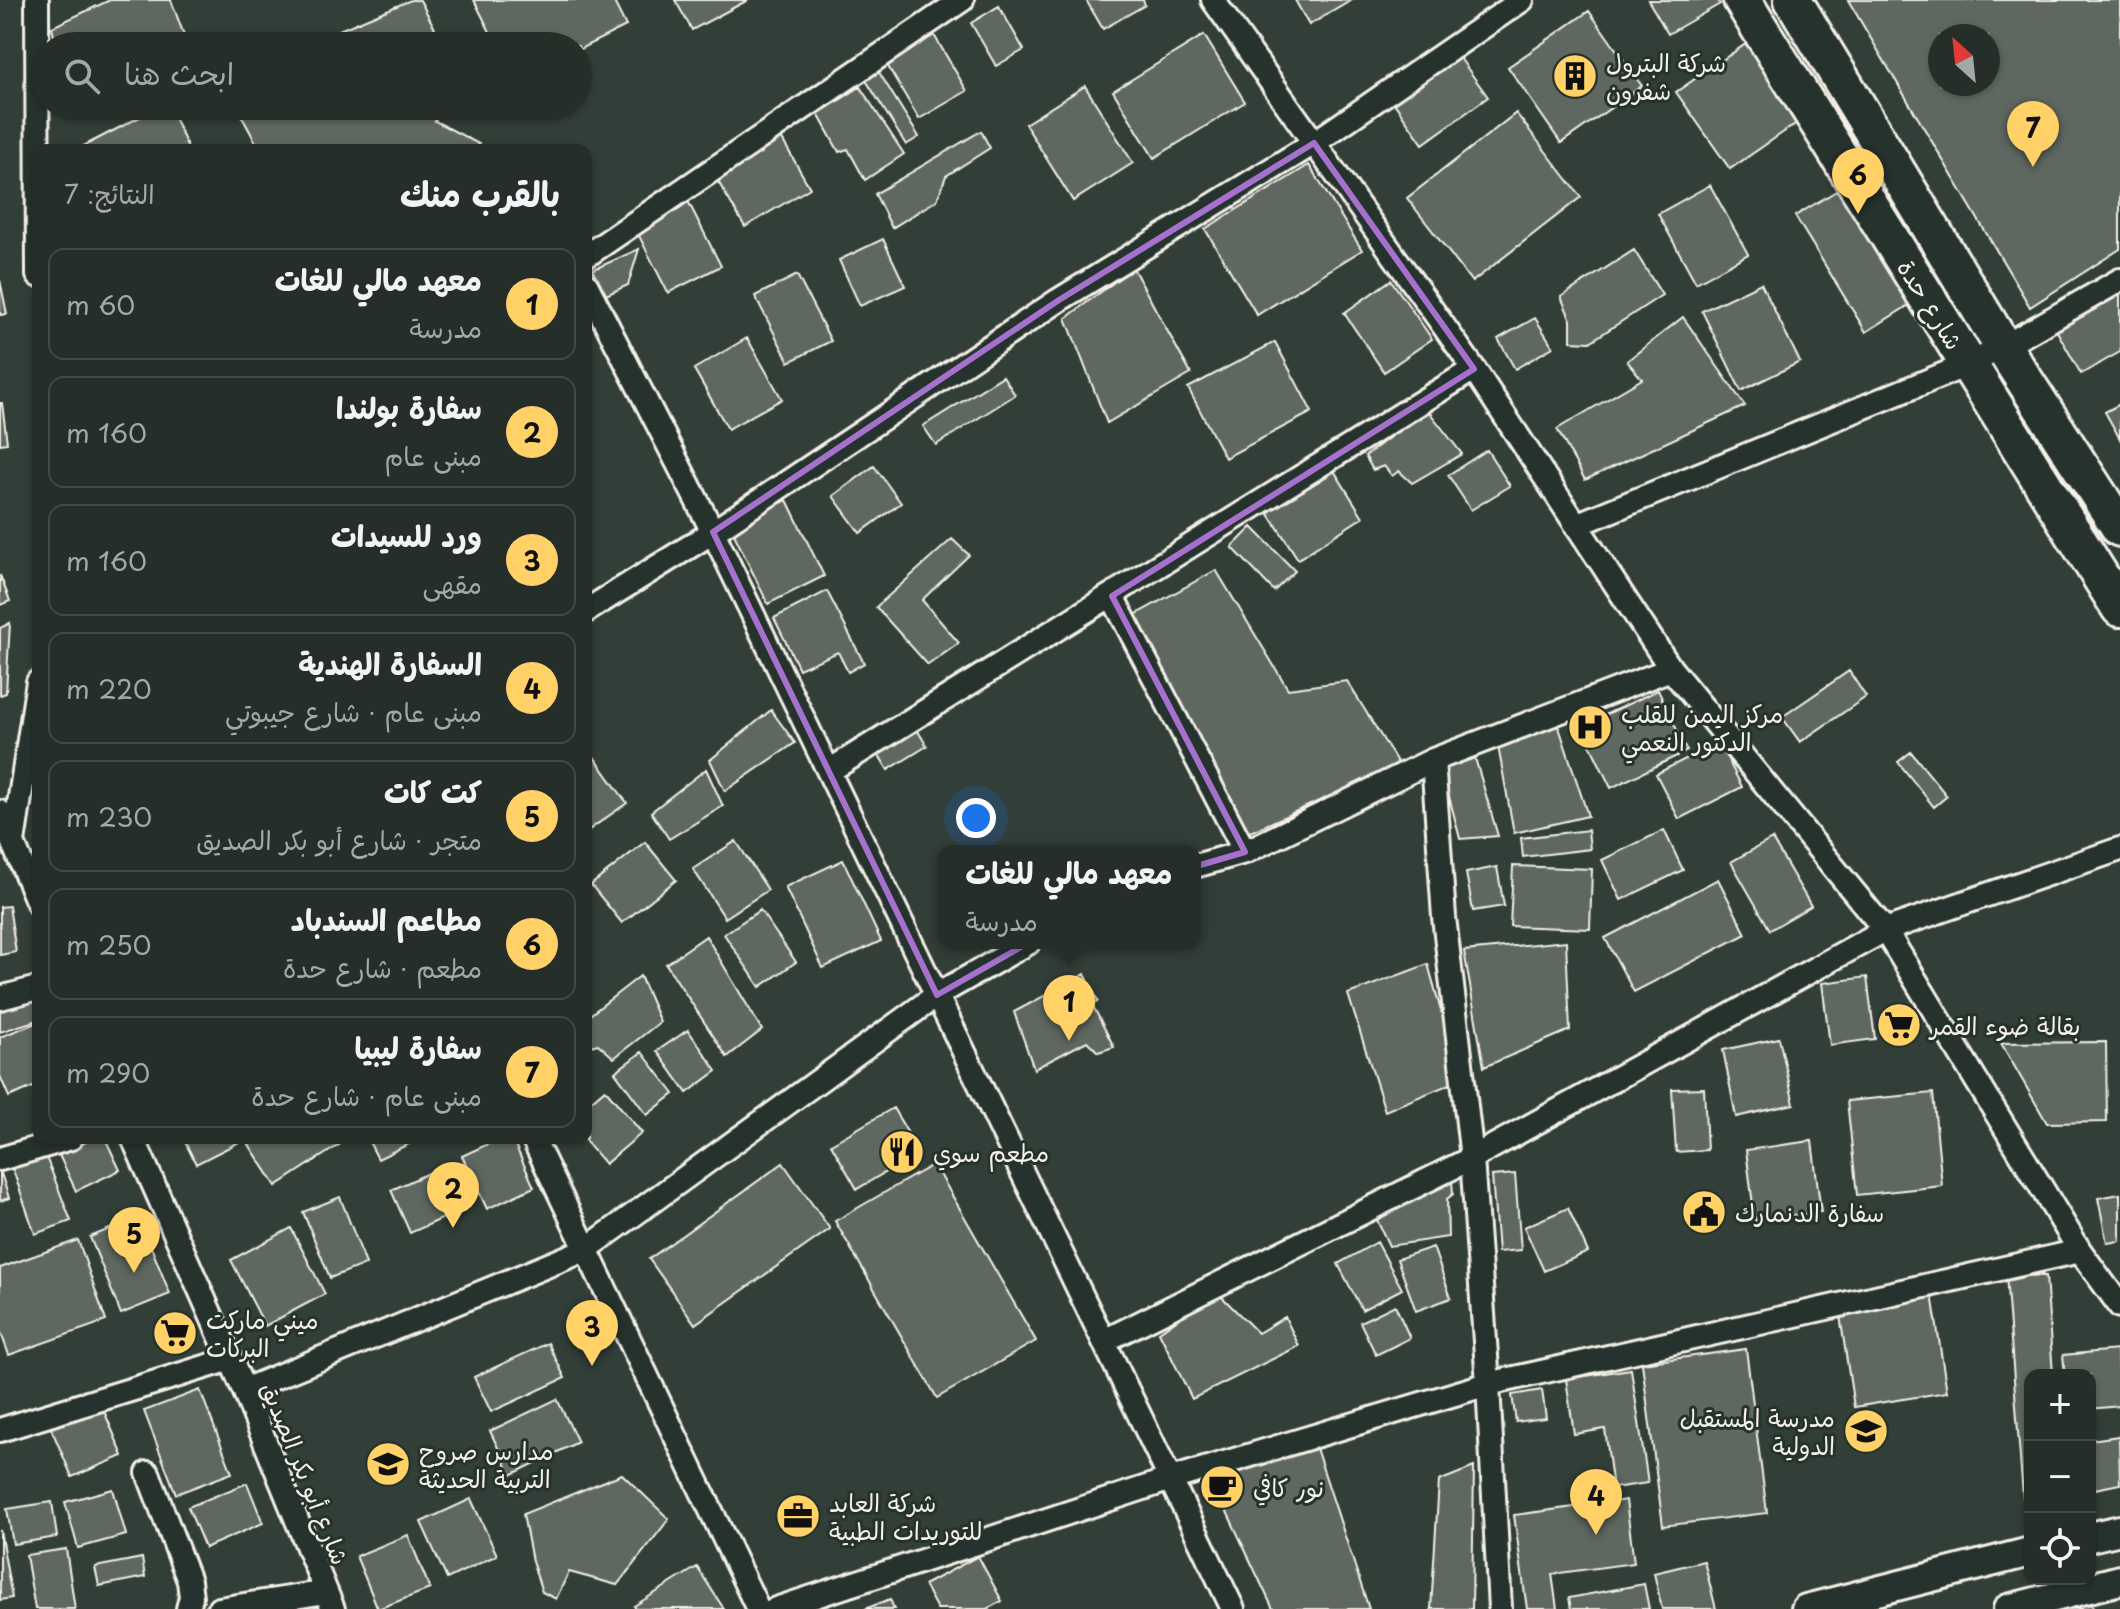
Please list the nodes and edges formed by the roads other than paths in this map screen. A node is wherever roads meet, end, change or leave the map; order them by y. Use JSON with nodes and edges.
{"nodes":[{"id":1,"x":37,"y":0,"type":"edge"},
{"id":2,"x":962,"y":0,"type":"edge"},
{"id":3,"x":1213,"y":0,"type":"edge"},
{"id":4,"x":1522,"y":0,"type":"edge"},
{"id":5,"x":1742,"y":0,"type":"edge"},
{"id":6,"x":1793,"y":0,"type":"edge"},
{"id":7,"x":37,"y":32,"type":"edge"},
{"id":8,"x":37,"y":120,"type":"edge"},
{"id":9,"x":1314,"y":143,"type":"junction"},
{"id":10,"x":38,"y":144,"type":"edge"},
{"id":11,"x":592,"y":252,"type":"edge"},
{"id":12,"x":2120,"y":280,"type":"edge"},
{"id":13,"x":592,"y":297,"type":"edge"},
{"id":14,"x":2003,"y":347,"type":"junction"},
{"id":15,"x":1969,"y":364,"type":"junction"},
{"id":16,"x":1474,"y":369,"type":"junction"},
{"id":17,"x":1576,"y":525,"type":"junction"},
{"id":18,"x":2120,"y":528,"type":"edge"},
{"id":19,"x":713,"y":532,"type":"junction"},
{"id":20,"x":1112,"y":596,"type":"junction"},
{"id":21,"x":592,"y":607,"type":"edge"},
{"id":22,"x":2120,"y":608,"type":"edge"},
{"id":23,"x":1671,"y":669,"type":"junction"},
{"id":24,"x":32,"y":720,"type":"edge"},
{"id":25,"x":1433,"y":760,"type":"junction"},
{"id":26,"x":829,"y":771,"type":"junction"},
{"id":27,"x":0,"y":812,"type":"edge"},
{"id":28,"x":13,"y":842,"type":"junction"},
{"id":29,"x":2120,"y":849,"type":"edge"},
{"id":30,"x":1245,"y":852,"type":"junction"},
{"id":31,"x":1201,"y":864,"type":"edge"},
{"id":32,"x":32,"y":888,"type":"edge"},
{"id":33,"x":1885,"y":930,"type":"junction"},
{"id":34,"x":1018,"y":949,"type":"edge"},
{"id":35,"x":32,"y":990,"type":"edge"},
{"id":36,"x":937,"y":995,"type":"junction"},
{"id":37,"x":0,"y":998,"type":"edge"},
{"id":38,"x":51,"y":1144,"type":"edge"},
{"id":39,"x":136,"y":1144,"type":"edge"},
{"id":40,"x":536,"y":1144,"type":"edge"},
{"id":41,"x":1472,"y":1158,"type":"junction"},
{"id":42,"x":0,"y":1159,"type":"edge"},
{"id":43,"x":585,"y":1250,"type":"junction"},
{"id":44,"x":2080,"y":1251,"type":"junction"},
{"id":45,"x":2120,"y":1306,"type":"edge"},
{"id":46,"x":1104,"y":1341,"type":"junction"},
{"id":47,"x":231,"y":1359,"type":"junction"},
{"id":48,"x":1488,"y":1384,"type":"junction"},
{"id":49,"x":244,"y":1390,"type":"junction"},
{"id":50,"x":0,"y":1430,"type":"edge"},
{"id":51,"x":148,"y":1473,"type":"dead end"},
{"id":52,"x":1171,"y":1479,"type":"junction"},
{"id":53,"x":2120,"y":1530,"type":"edge"},
{"id":54,"x":2096,"y":1536,"type":"edge"},
{"id":55,"x":2024,"y":1554,"type":"edge"},
{"id":56,"x":2120,"y":1580,"type":"edge"},
{"id":57,"x":330,"y":1600,"type":"edge"},
{"id":58,"x":188,"y":1609,"type":"edge"},
{"id":59,"x":219,"y":1609,"type":"edge"},
{"id":60,"x":758,"y":1609,"type":"edge"},
{"id":61,"x":776,"y":1609,"type":"edge"},
{"id":62,"x":1233,"y":1609,"type":"edge"},
{"id":63,"x":1500,"y":1609,"type":"edge"},
{"id":64,"x":1806,"y":1609,"type":"edge"},
{"id":65,"x":2008,"y":1609,"type":"edge"}],
"edges":[{"from":1,"to":7,"type":"street"},
{"from":2,"to":11,"type":"street"},
{"from":3,"to":9,"type":"street"},
{"from":4,"to":9,"type":"street"},
{"from":5,"to":15,"type":"main road","name":"شارع حدة"},
{"from":6,"to":14,"type":"main road","name":"شارع حدة"},
{"from":8,"to":10,"type":"street"},
{"from":9,"to":16,"type":"street"},
{"from":9,"to":19,"type":"street"},
{"from":12,"to":14,"type":"street"},
{"from":13,"to":19,"type":"street"},
{"from":14,"to":15,"type":"street"},
{"from":14,"to":18,"type":"main road","name":"شارع حدة"},
{"from":15,"to":17,"type":"street"},
{"from":15,"to":22,"type":"main road","name":"شارع حدة"},
{"from":16,"to":17,"type":"street"},
{"from":16,"to":20,"type":"street"},
{"from":17,"to":23,"type":"street"},
{"from":19,"to":21,"type":"street"},
{"from":19,"to":26,"type":"street"},
{"from":20,"to":26,"type":"street"},
{"from":20,"to":30,"type":"street"},
{"from":23,"to":25,"type":"street"},
{"from":23,"to":33,"type":"street"},
{"from":24,"to":28,"type":"street"},
{"from":25,"to":30,"type":"street"},
{"from":25,"to":41,"type":"street"},
{"from":26,"to":36,"type":"street"},
{"from":27,"to":28,"type":"street"},
{"from":28,"to":32,"type":"street"},
{"from":29,"to":33,"type":"street"},
{"from":30,"to":31,"type":"street"},
{"from":33,"to":41,"type":"street"},
{"from":33,"to":44,"type":"street"},
{"from":34,"to":36,"type":"street"},
{"from":35,"to":37,"type":"street"},
{"from":36,"to":43,"type":"street"},
{"from":36,"to":46,"type":"street"},
{"from":38,"to":42,"type":"street"},
{"from":39,"to":47,"type":"street","name":"شارع أبو بكر الصديق"},
{"from":40,"to":43,"type":"street"},
{"from":41,"to":46,"type":"street"},
{"from":41,"to":48,"type":"street"},
{"from":43,"to":49,"type":"street"},
{"from":43,"to":60,"type":"street"},
{"from":44,"to":45,"type":"street"},
{"from":44,"to":48,"type":"street"},
{"from":46,"to":52,"type":"street"},
{"from":47,"to":49,"type":"street","name":"شارع أبو بكر الصديق"},
{"from":47,"to":50,"type":"street"},
{"from":48,"to":52,"type":"street"},
{"from":48,"to":63,"type":"street"},
{"from":49,"to":57,"type":"street","name":"شارع أبو بكر الصديق"},
{"from":51,"to":58,"type":"street"},
{"from":52,"to":61,"type":"street"},
{"from":52,"to":62,"type":"street"},
{"from":53,"to":54,"type":"street"},
{"from":55,"to":64,"type":"street"},
{"from":56,"to":65,"type":"street"},
{"from":57,"to":59,"type":"street"}]}
